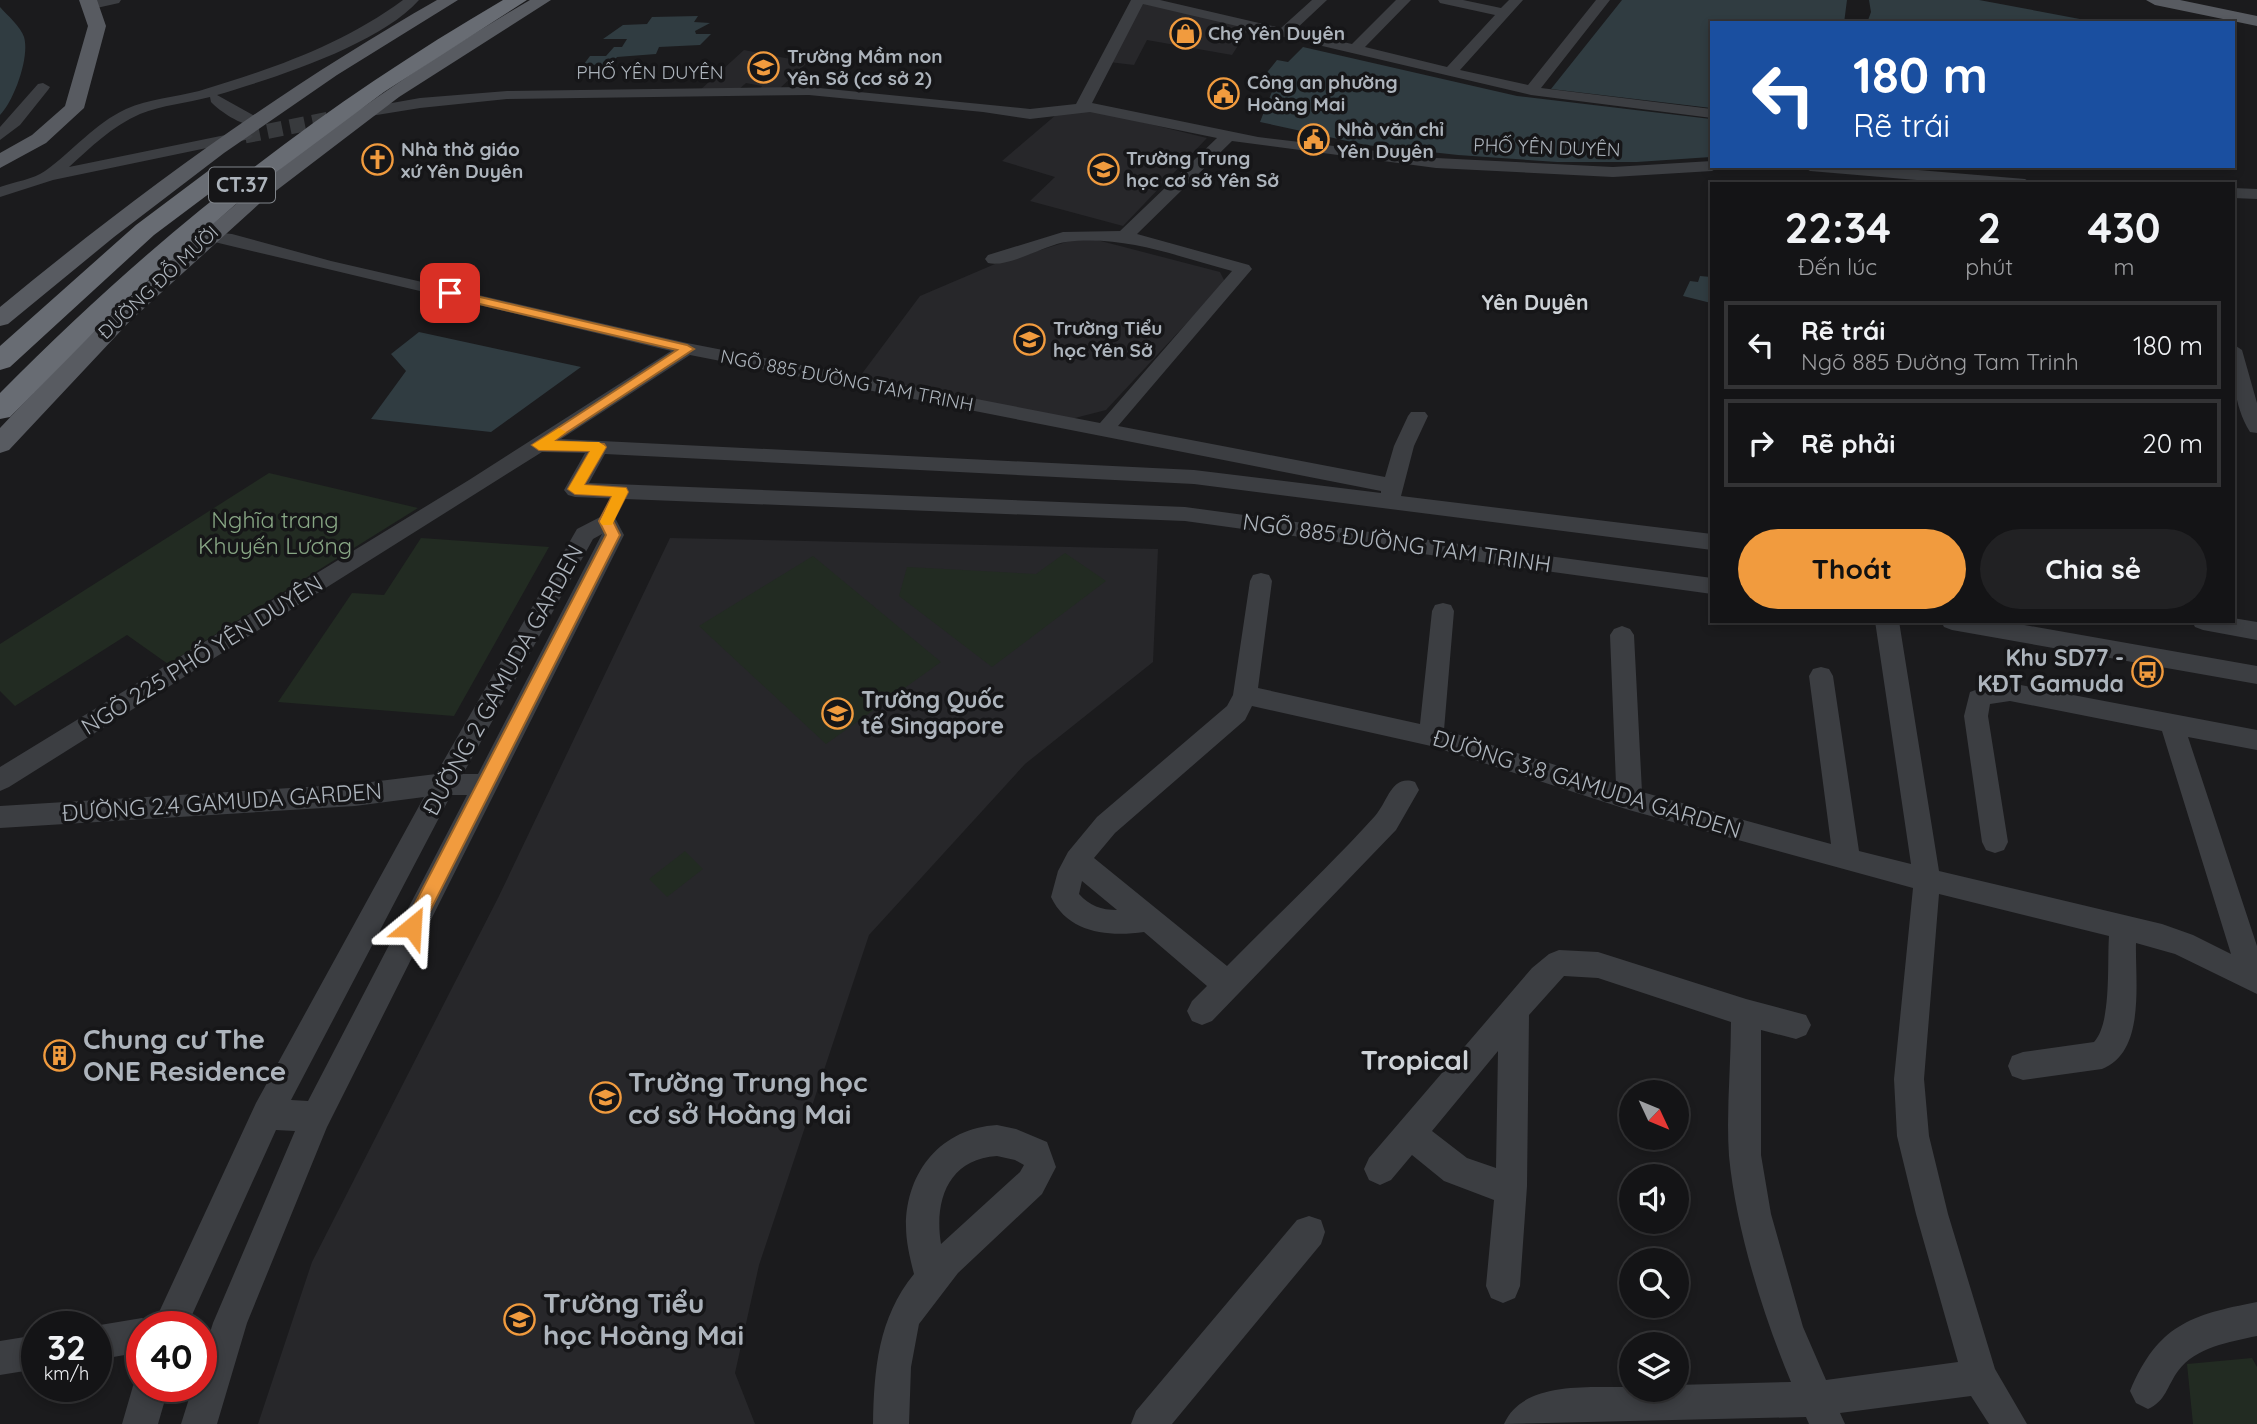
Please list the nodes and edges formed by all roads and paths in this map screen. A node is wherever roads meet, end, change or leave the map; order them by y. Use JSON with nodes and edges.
{"nodes":[{"id":1,"x":114,"y":0,"type":"edge"},
{"id":2,"x":412,"y":0,"type":"edge"},
{"id":3,"x":449,"y":0,"type":"edge"},
{"id":4,"x":483,"y":0,"type":"edge"},
{"id":5,"x":517,"y":0,"type":"edge"},
{"id":6,"x":542,"y":0,"type":"edge"},
{"id":7,"x":1140,"y":0,"type":"edge"},
{"id":8,"x":1219,"y":0,"type":"edge"},
{"id":9,"x":1320,"y":0,"type":"edge"},
{"id":10,"x":1404,"y":0,"type":"edge"},
{"id":11,"x":1445,"y":0,"type":"edge"},
{"id":12,"x":1516,"y":0,"type":"edge"},
{"id":13,"x":1603,"y":0,"type":"edge"},
{"id":14,"x":2155,"y":0,"type":"edge"},
{"id":15,"x":90,"y":2,"type":"edge"},
{"id":16,"x":1504,"y":13,"type":"junction"},
{"id":17,"x":1202,"y":14,"type":"junction"},
{"id":18,"x":2257,"y":21,"type":"edge"},
{"id":19,"x":1285,"y":33,"type":"junction"},
{"id":20,"x":349,"y":43,"type":"junction"},
{"id":21,"x":368,"y":48,"type":"junction"},
{"id":22,"x":1355,"y":49,"type":"junction"},
{"id":23,"x":1451,"y":72,"type":"junction"},
{"id":24,"x":43,"y":88,"type":"dead end"},
{"id":25,"x":1531,"y":91,"type":"junction"},
{"id":26,"x":216,"y":99,"type":"dead end"},
{"id":27,"x":1083,"y":107,"type":"junction"},
{"id":28,"x":366,"y":111,"type":"junction"},
{"id":29,"x":1710,"y":114,"type":"edge"},
{"id":30,"x":340,"y":117,"type":"tunnel mouth"},
{"id":31,"x":243,"y":133,"type":"junction"},
{"id":32,"x":0,"y":135,"type":"edge"},
{"id":33,"x":1228,"y":136,"type":"junction"},
{"id":34,"x":0,"y":162,"type":"edge"},
{"id":35,"x":1710,"y":166,"type":"edge"},
{"id":36,"x":1514,"y":167,"type":"junction"},
{"id":37,"x":1830,"y":168,"type":"edge"},
{"id":38,"x":49,"y":176,"type":"junction"},
{"id":39,"x":1968,"y":182,"type":"edge"},
{"id":40,"x":1513,"y":187,"type":"dead end"},
{"id":41,"x":0,"y":192,"type":"edge"},
{"id":42,"x":2246,"y":193,"type":"edge"},
{"id":43,"x":2257,"y":211,"type":"edge"},
{"id":44,"x":208,"y":235,"type":"junction"},
{"id":45,"x":1125,"y":236,"type":"junction"},
{"id":46,"x":994,"y":259,"type":"dead end"},
{"id":47,"x":0,"y":319,"type":"edge"},
{"id":48,"x":687,"y":349,"type":"junction"},
{"id":49,"x":2235,"y":357,"type":"edge"},
{"id":50,"x":0,"y":361,"type":"edge"},
{"id":51,"x":0,"y":411,"type":"edge"},
{"id":52,"x":1418,"y":416,"type":"dead end"},
{"id":53,"x":2257,"y":426,"type":"edge"},
{"id":54,"x":1105,"y":429,"type":"junction"},
{"id":55,"x":0,"y":444,"type":"edge"},
{"id":56,"x":539,"y":445,"type":"junction"},
{"id":57,"x":599,"y":447,"type":"junction"},
{"id":58,"x":621,"y":492,"type":"junction"},
{"id":59,"x":1391,"y":494,"type":"junction"},
{"id":60,"x":606,"y":521,"type":"junction"},
{"id":61,"x":1710,"y":542,"type":"edge"},
{"id":62,"x":1261,"y":581,"type":"dead end"},
{"id":63,"x":1710,"y":586,"type":"edge"},
{"id":64,"x":1443,"y":611,"type":"dead end"},
{"id":65,"x":1886,"y":623,"type":"edge"},
{"id":66,"x":1963,"y":623,"type":"edge"},
{"id":67,"x":2214,"y":623,"type":"edge"},
{"id":68,"x":2257,"y":631,"type":"edge"},
{"id":69,"x":1622,"y":635,"type":"dead end"},
{"id":70,"x":2257,"y":675,"type":"edge"},
{"id":71,"x":1821,"y":676,"type":"dead end"},
{"id":72,"x":1245,"y":695,"type":"junction"},
{"id":73,"x":2172,"y":724,"type":"junction"},
{"id":74,"x":1432,"y":736,"type":"junction"},
{"id":75,"x":2257,"y":740,"type":"edge"},
{"id":76,"x":0,"y":780,"type":"edge"},
{"id":77,"x":444,"y":784,"type":"junction"},
{"id":78,"x":485,"y":785,"type":"junction"},
{"id":79,"x":1406,"y":790,"type":"dead end"},
{"id":80,"x":1629,"y":799,"type":"junction"},
{"id":81,"x":0,"y":817,"type":"edge"},
{"id":82,"x":1995,"y":842,"type":"dead end"},
{"id":83,"x":1077,"y":860,"type":"junction"},
{"id":84,"x":1847,"y":860,"type":"junction"},
{"id":85,"x":1927,"y":881,"type":"junction"},
{"id":86,"x":1149,"y":919,"type":"junction"},
{"id":87,"x":2123,"y":929,"type":"junction"},
{"id":88,"x":2255,"y":979,"type":"edge"},
{"id":89,"x":1228,"y":985,"type":"junction"},
{"id":90,"x":1202,"y":1011,"type":"dead end"},
{"id":91,"x":1514,"y":1011,"type":"junction"},
{"id":92,"x":1745,"y":1013,"type":"junction"},
{"id":93,"x":1796,"y":1025,"type":"dead end"},
{"id":94,"x":2023,"y":1066,"type":"dead end"},
{"id":95,"x":267,"y":1114,"type":"junction"},
{"id":96,"x":316,"y":1117,"type":"junction"},
{"id":97,"x":1410,"y":1133,"type":"junction"},
{"id":98,"x":1380,"y":1168,"type":"dead end"},
{"id":99,"x":1511,"y":1185,"type":"junction"},
{"id":100,"x":1309,"y":1232,"type":"dead end"},
{"id":101,"x":931,"y":1278,"type":"dead end"},
{"id":102,"x":1503,"y":1286,"type":"dead end"},
{"id":103,"x":177,"y":1311,"type":"edge"},
{"id":104,"x":2257,"y":1319,"type":"edge"},
{"id":105,"x":21,"y":1355,"type":"edge"},
{"id":106,"x":0,"y":1358,"type":"edge"},
{"id":107,"x":1980,"y":1377,"type":"junction"},
{"id":108,"x":2148,"y":1391,"type":"dead end"},
{"id":109,"x":146,"y":1402,"type":"edge"},
{"id":110,"x":1821,"y":1412,"type":"edge"},
{"id":111,"x":140,"y":1424,"type":"edge"},
{"id":112,"x":199,"y":1424,"type":"edge"},
{"id":113,"x":891,"y":1424,"type":"edge"},
{"id":114,"x":1149,"y":1424,"type":"edge"},
{"id":115,"x":1522,"y":1424,"type":"edge"},
{"id":116,"x":2009,"y":1424,"type":"edge"}],
"edges":[{"from":1,"to":15,"type":"street"},
{"from":2,"to":20,"type":"street"},
{"from":3,"to":21,"type":"main road"},
{"from":4,"to":50,"type":"highway","number":"CT.37"},
{"from":5,"to":51,"type":"highway","number":"CT.37"},
{"from":6,"to":28,"type":"main road","name":"ĐƯỜNG ĐỖ MƯỜI"},
{"from":7,"to":17,"type":"street"},
{"from":7,"to":27,"type":"street"},
{"from":8,"to":17,"type":"street"},
{"from":9,"to":19,"type":"street"},
{"from":10,"to":22,"type":"street"},
{"from":11,"to":16,"type":"street"},
{"from":12,"to":16,"type":"street"},
{"from":13,"to":25,"type":"street"},
{"from":14,"to":18,"type":"main road"},
{"from":15,"to":34,"type":"main road"},
{"from":16,"to":23,"type":"street"},
{"from":17,"to":19,"type":"street"},
{"from":19,"to":22,"type":"street"},
{"from":20,"to":21,"type":"street"},
{"from":20,"to":38,"type":"street"},
{"from":21,"to":31,"type":"main road"},
{"from":22,"to":23,"type":"street"},
{"from":23,"to":25,"type":"street"},
{"from":24,"to":32,"type":"street"},
{"from":25,"to":29,"type":"street"},
{"from":26,"to":31,"type":"street"},
{"from":27,"to":28,"type":"street","name":"PHỐ YÊN DUYÊN"},
{"from":27,"to":33,"type":"street","name":"PHỐ YÊN DUYÊN"},
{"from":28,"to":30,"type":"street","name":"PHỐ YÊN DUYÊN"},
{"from":28,"to":44,"type":"main road","name":"ĐƯỜNG ĐỖ MƯỜI"},
{"from":31,"to":38,"type":"street"},
{"from":31,"to":47,"type":"main road"},
{"from":33,"to":36,"type":"street","name":"PHỐ YÊN DUYÊN"},
{"from":33,"to":45,"type":"street"},
{"from":35,"to":36,"type":"street","name":"PHỐ YÊN DUYÊN"},
{"from":36,"to":40,"type":"street"},
{"from":37,"to":39,"type":"street"},
{"from":38,"to":41,"type":"street"},
{"from":42,"to":43,"type":"street"},
{"from":44,"to":48,"type":"street","name":"NGÕ 885 ĐƯỜNG TAM TRINH"},
{"from":44,"to":55,"type":"main road","name":"ĐƯỜNG ĐỖ MƯỜI"},
{"from":45,"to":46,"type":"street"},
{"from":45,"to":54,"type":"street"},
{"from":48,"to":54,"type":"street","name":"NGÕ 885 ĐƯỜNG TAM TRINH"},
{"from":48,"to":56,"type":"street","name":"NGÕ 225 PHỐ YÊN DUYÊN"},
{"from":49,"to":53,"type":"street"},
{"from":52,"to":59,"type":"street"},
{"from":54,"to":59,"type":"street","name":"NGÕ 885 ĐƯỜNG TAM TRINH"},
{"from":56,"to":57,"type":"street","name":"NGÕ 885 ĐƯỜNG TAM TRINH"},
{"from":56,"to":76,"type":"street","name":"NGÕ 225 PHỐ YÊN DUYÊN"},
{"from":57,"to":58,"type":"street","name":"NGÕ 885 ĐƯỜNG TAM TRINH"},
{"from":57,"to":59,"type":"street","name":"NGÕ 885 ĐƯỜNG TAM TRINH"},
{"from":58,"to":60,"type":"street"},
{"from":58,"to":63,"type":"street","name":"NGÕ 885 ĐƯỜNG TAM TRINH"},
{"from":59,"to":61,"type":"street","name":"NGÕ 885 ĐƯỜNG TAM TRINH"},
{"from":60,"to":77,"type":"street","name":"ĐƯỜNG 2 GAMUDA GARDEN"},
{"from":60,"to":78,"type":"street","name":"ĐƯỜNG 2 GAMUDA GARDEN"},
{"from":62,"to":72,"type":"street"},
{"from":64,"to":74,"type":"street"},
{"from":65,"to":85,"type":"street"},
{"from":66,"to":70,"type":"street"},
{"from":67,"to":68,"type":"street"},
{"from":69,"to":80,"type":"street"},
{"from":71,"to":84,"type":"street"},
{"from":72,"to":74,"type":"street","name":"ĐƯỜNG 3.8 GAMUDA GARDEN"},
{"from":72,"to":83,"type":"street"},
{"from":73,"to":75,"type":"street"},
{"from":73,"to":82,"type":"street"},
{"from":73,"to":88,"type":"street"},
{"from":74,"to":80,"type":"street","name":"ĐƯỜNG 3.8 GAMUDA GARDEN"},
{"from":77,"to":78,"type":"street","name":"ĐƯỜNG 2.4 GAMUDA GARDEN"},
{"from":77,"to":81,"type":"street","name":"ĐƯỜNG 2.4 GAMUDA GARDEN"},
{"from":77,"to":95,"type":"street","name":"ĐƯỜNG 2 GAMUDA GARDEN"},
{"from":78,"to":96,"type":"street","name":"ĐƯỜNG 2 GAMUDA GARDEN"},
{"from":79,"to":89,"type":"street"},
{"from":80,"to":84,"type":"street","name":"ĐƯỜNG 3.8 GAMUDA GARDEN"},
{"from":83,"to":86,"type":"street"},
{"from":83,"to":86,"type":"street"},
{"from":84,"to":85,"type":"street","name":"ĐƯỜNG 3.8 GAMUDA GARDEN"},
{"from":85,"to":87,"type":"street","name":"ĐƯỜNG 3.8 GAMUDA GARDEN"},
{"from":85,"to":107,"type":"street"},
{"from":86,"to":89,"type":"street"},
{"from":87,"to":88,"type":"street","name":"ĐƯỜNG 3.8 GAMUDA GARDEN"},
{"from":87,"to":94,"type":"street"},
{"from":89,"to":90,"type":"street"},
{"from":91,"to":92,"type":"street"},
{"from":91,"to":97,"type":"street"},
{"from":91,"to":99,"type":"street"},
{"from":92,"to":93,"type":"street"},
{"from":92,"to":110,"type":"street"},
{"from":95,"to":96,"type":"street"},
{"from":95,"to":103,"type":"street","name":"ĐƯỜNG 2 GAMUDA GARDEN"},
{"from":96,"to":112,"type":"street","name":"ĐƯỜNG 2 GAMUDA GARDEN"},
{"from":97,"to":98,"type":"street"},
{"from":97,"to":99,"type":"street"},
{"from":99,"to":102,"type":"street"},
{"from":100,"to":114,"type":"street"},
{"from":101,"to":113,"type":"street"},
{"from":104,"to":108,"type":"street"},
{"from":105,"to":106,"type":"street"},
{"from":107,"to":110,"type":"street"},
{"from":107,"to":116,"type":"street"},
{"from":109,"to":111,"type":"street"},
{"from":110,"to":115,"type":"street"}]}
